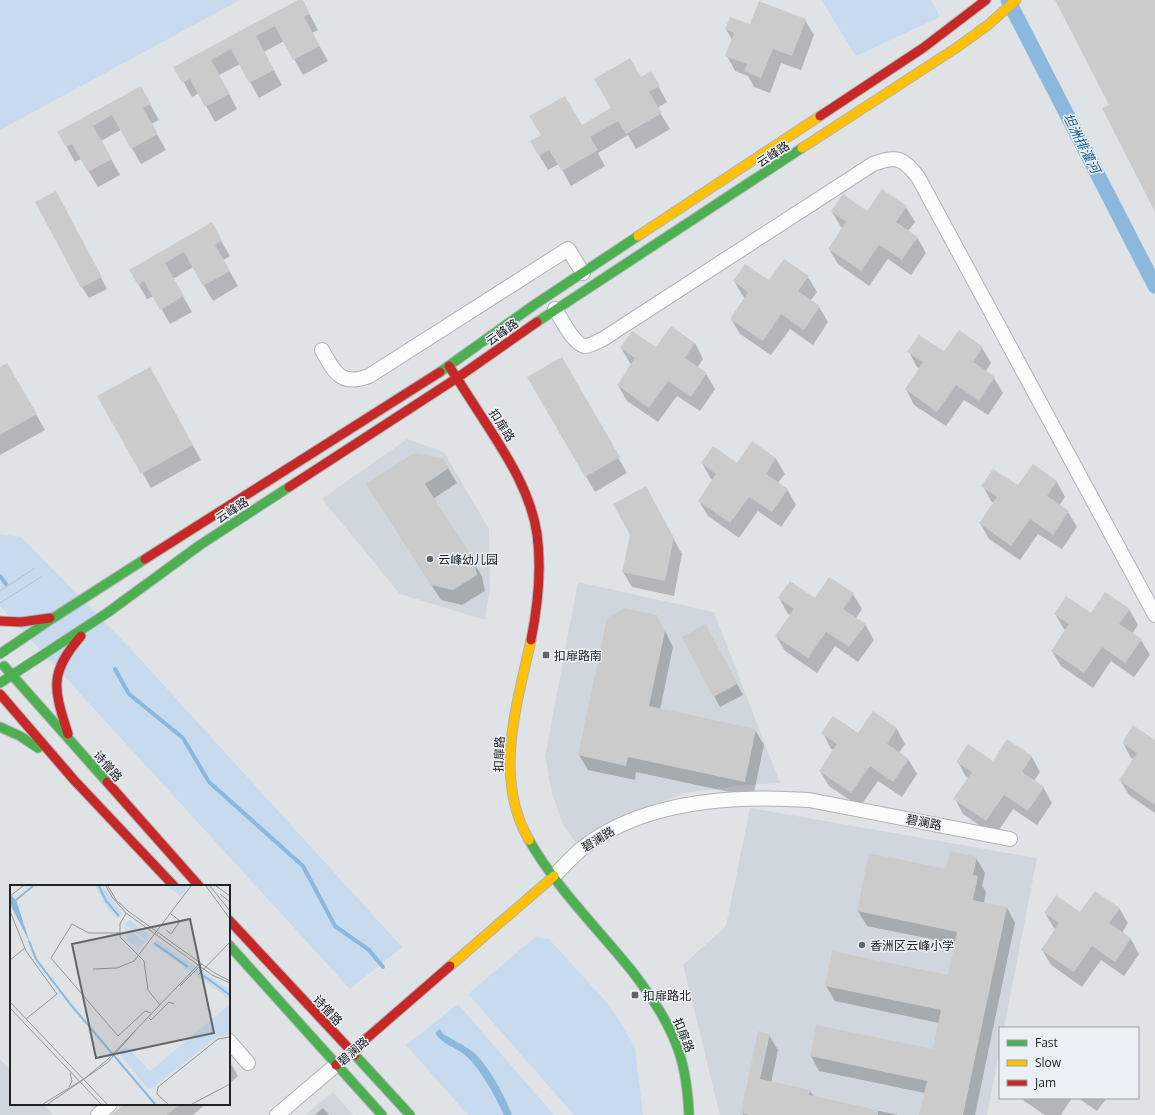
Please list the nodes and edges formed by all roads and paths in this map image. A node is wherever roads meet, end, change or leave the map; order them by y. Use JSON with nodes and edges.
{"nodes":[{"id":1,"x":986,"y":0,"type":"edge"},
{"id":2,"x":1016,"y":0,"type":"edge"},
{"id":3,"x":583,"y":273,"type":"junction"},
{"id":4,"x":555,"y":309,"type":"junction"},
{"id":5,"x":322,"y":350,"type":"dead end"},
{"id":6,"x":449,"y":366,"type":"junction"},
{"id":7,"x":457,"y":378,"type":"junction"},
{"id":8,"x":1155,"y":615,"type":"edge"},
{"id":9,"x":56,"y":617,"type":"junction"},
{"id":10,"x":0,"y":621,"type":"edge"},
{"id":11,"x":91,"y":623,"type":"junction"},
{"id":12,"x":0,"y":654,"type":"edge"},
{"id":13,"x":0,"y":661,"type":"edge"},
{"id":14,"x":12,"y":675,"type":"junction"},
{"id":15,"x":0,"y":683,"type":"edge"},
{"id":16,"x":0,"y":694,"type":"edge"},
{"id":17,"x":0,"y":727,"type":"edge"},
{"id":18,"x":70,"y":741,"type":"junction"},
{"id":19,"x":58,"y":761,"type":"junction"},
{"id":20,"x":1010,"y":839,"type":"dead end"},
{"id":21,"x":554,"y":876,"type":"junction"},
{"id":22,"x":173,"y":885,"type":"edge"},
{"id":23,"x":198,"y":885,"type":"edge"},
{"id":24,"x":230,"y":921,"type":"edge"},
{"id":25,"x":230,"y":946,"type":"edge"},
{"id":26,"x":230,"y":1042,"type":"edge"},
{"id":27,"x":351,"y":1052,"type":"junction"},
{"id":28,"x":248,"y":1064,"type":"dead end"},
{"id":29,"x":336,"y":1065,"type":"junction"},
{"id":30,"x":109,"y":1105,"type":"edge"},
{"id":31,"x":98,"y":1115,"type":"edge"},
{"id":32,"x":277,"y":1115,"type":"edge"},
{"id":33,"x":382,"y":1115,"type":"edge"},
{"id":34,"x":410,"y":1115,"type":"edge"},
{"id":35,"x":689,"y":1115,"type":"edge"}],
"edges":[{"from":1,"to":3,"type":"street","name":"云峰路"},
{"from":2,"to":4,"type":"street","name":"云峰路"},
{"from":3,"to":5,"type":"street"},
{"from":3,"to":6,"type":"street","name":"云峰路"},
{"from":4,"to":7,"type":"street","name":"云峰路"},
{"from":4,"to":8,"type":"street"},
{"from":6,"to":7,"type":"street","name":"扣扉路"},
{"from":6,"to":9,"type":"street","name":"云峰路"},
{"from":7,"to":11,"type":"street","name":"云峰路"},
{"from":7,"to":21,"type":"street","name":"扣扉路"},
{"from":9,"to":10,"type":"street"},
{"from":9,"to":12,"type":"street","name":"云峰路"},
{"from":11,"to":14,"type":"street","name":"云峰路"},
{"from":11,"to":18,"type":"street"},
{"from":13,"to":14,"type":"street","name":"诗僧路"},
{"from":14,"to":15,"type":"street","name":"云峰路"},
{"from":14,"to":18,"type":"street","name":"诗僧路"},
{"from":16,"to":19,"type":"street"},
{"from":17,"to":19,"type":"street"},
{"from":18,"to":23,"type":"street","name":"诗僧路"},
{"from":19,"to":22,"type":"street"},
{"from":20,"to":21,"type":"street","name":"碧澜路"},
{"from":21,"to":27,"type":"street","name":"碧澜路"},
{"from":21,"to":35,"type":"street","name":"扣扉路"},
{"from":24,"to":27,"type":"street","name":"诗僧路"},
{"from":25,"to":29,"type":"street"},
{"from":26,"to":28,"type":"street"},
{"from":27,"to":29,"type":"street","name":"碧澜路"},
{"from":27,"to":34,"type":"street","name":"诗僧路"},
{"from":29,"to":32,"type":"street","name":"碧澜路"},
{"from":29,"to":33,"type":"street"},
{"from":30,"to":31,"type":"street"}]}
